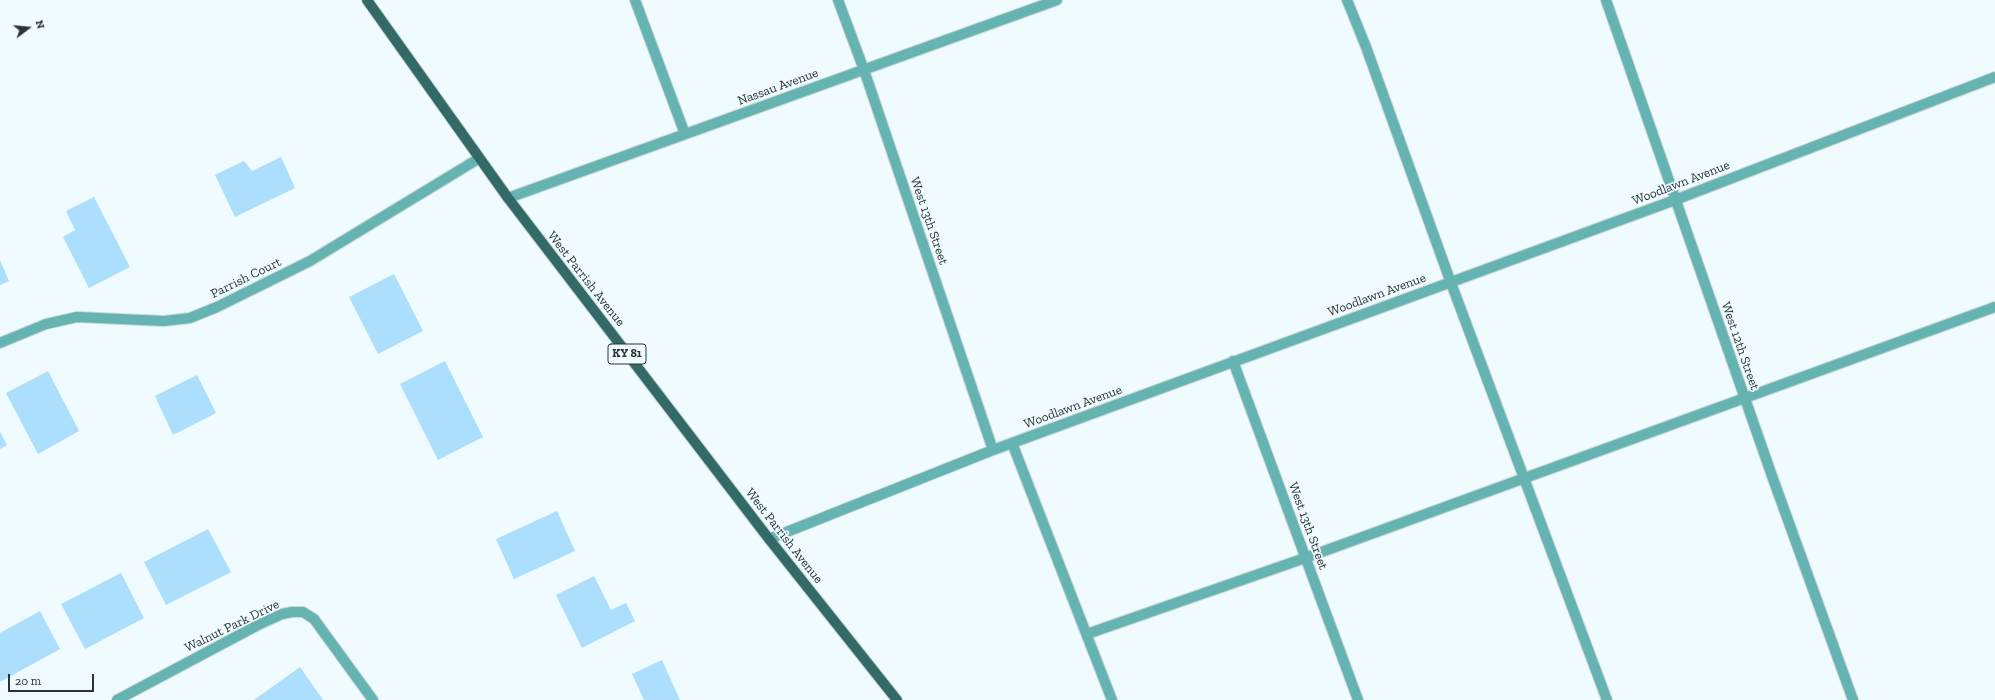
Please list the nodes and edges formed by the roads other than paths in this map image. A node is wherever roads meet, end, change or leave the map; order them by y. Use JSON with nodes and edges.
{"nodes":[{"id":1,"x":367,"y":0,"type":"edge"},
{"id":2,"x":635,"y":0,"type":"edge"},
{"id":3,"x":838,"y":0,"type":"edge"},
{"id":4,"x":1057,"y":0,"type":"edge"},
{"id":5,"x":1347,"y":0,"type":"edge"},
{"id":6,"x":1606,"y":0,"type":"edge"},
{"id":7,"x":864,"y":70,"type":"junction"},
{"id":8,"x":1995,"y":77,"type":"edge"},
{"id":9,"x":685,"y":134,"type":"junction"},
{"id":10,"x":478,"y":159,"type":"junction"},
{"id":11,"x":508,"y":198,"type":"junction"},
{"id":12,"x":1675,"y":200,"type":"junction"},
{"id":13,"x":1451,"y":282,"type":"junction"},
{"id":14,"x":1995,"y":307,"type":"edge"},
{"id":15,"x":0,"y":343,"type":"edge"},
{"id":16,"x":1233,"y":361,"type":"junction"},
{"id":17,"x":1744,"y":397,"type":"junction"},
{"id":18,"x":1012,"y":443,"type":"junction"},
{"id":19,"x":993,"y":450,"type":"junction"},
{"id":20,"x":1524,"y":478,"type":"junction"},
{"id":21,"x":769,"y":539,"type":"junction"},
{"id":22,"x":1305,"y":558,"type":"junction"},
{"id":23,"x":1087,"y":634,"type":"junction"},
{"id":24,"x":117,"y":700,"type":"edge"},
{"id":25,"x":373,"y":700,"type":"edge"},
{"id":26,"x":896,"y":700,"type":"edge"},
{"id":27,"x":1112,"y":700,"type":"edge"},
{"id":28,"x":1358,"y":700,"type":"edge"},
{"id":29,"x":1607,"y":700,"type":"edge"},
{"id":30,"x":1853,"y":700,"type":"edge"}],
"edges":[{"from":1,"to":10,"type":"main road","name":"West Parrish Avenue","number":"KY 81"},
{"from":2,"to":9,"type":"street"},
{"from":3,"to":7,"type":"street","name":"West 13th Street"},
{"from":4,"to":7,"type":"street","name":"Nassau Avenue"},
{"from":5,"to":13,"type":"street"},
{"from":6,"to":12,"type":"street","name":"West 12th Street"},
{"from":7,"to":9,"type":"street","name":"Nassau Avenue"},
{"from":7,"to":19,"type":"street","name":"West 13th Street"},
{"from":8,"to":12,"type":"street","name":"Woodlawn Avenue"},
{"from":9,"to":11,"type":"street","name":"Nassau Avenue"},
{"from":10,"to":11,"type":"main road","name":"West Parrish Avenue","number":"KY 81"},
{"from":10,"to":15,"type":"street","name":"Parrish Court"},
{"from":11,"to":21,"type":"main road","name":"West Parrish Avenue","number":"KY 81"},
{"from":12,"to":13,"type":"street","name":"Woodlawn Avenue"},
{"from":12,"to":17,"type":"street","name":"West 12th Street"},
{"from":13,"to":16,"type":"street","name":"Woodlawn Avenue"},
{"from":13,"to":20,"type":"street"},
{"from":14,"to":17,"type":"street"},
{"from":16,"to":18,"type":"street","name":"Woodlawn Avenue"},
{"from":16,"to":22,"type":"street","name":"West 13th Street"},
{"from":17,"to":20,"type":"street"},
{"from":17,"to":30,"type":"street","name":"West 12th Street"},
{"from":18,"to":19,"type":"street","name":"Woodlawn Avenue"},
{"from":18,"to":23,"type":"street"},
{"from":19,"to":21,"type":"street","name":"Woodlawn Avenue"},
{"from":20,"to":22,"type":"street"},
{"from":20,"to":29,"type":"street"},
{"from":21,"to":26,"type":"main road","name":"West Parrish Avenue","number":"KY 81"},
{"from":22,"to":23,"type":"street"},
{"from":22,"to":28,"type":"street","name":"West 13th Street"},
{"from":23,"to":27,"type":"street"},
{"from":24,"to":25,"type":"street","name":"Walnut Park Drive"}]}
